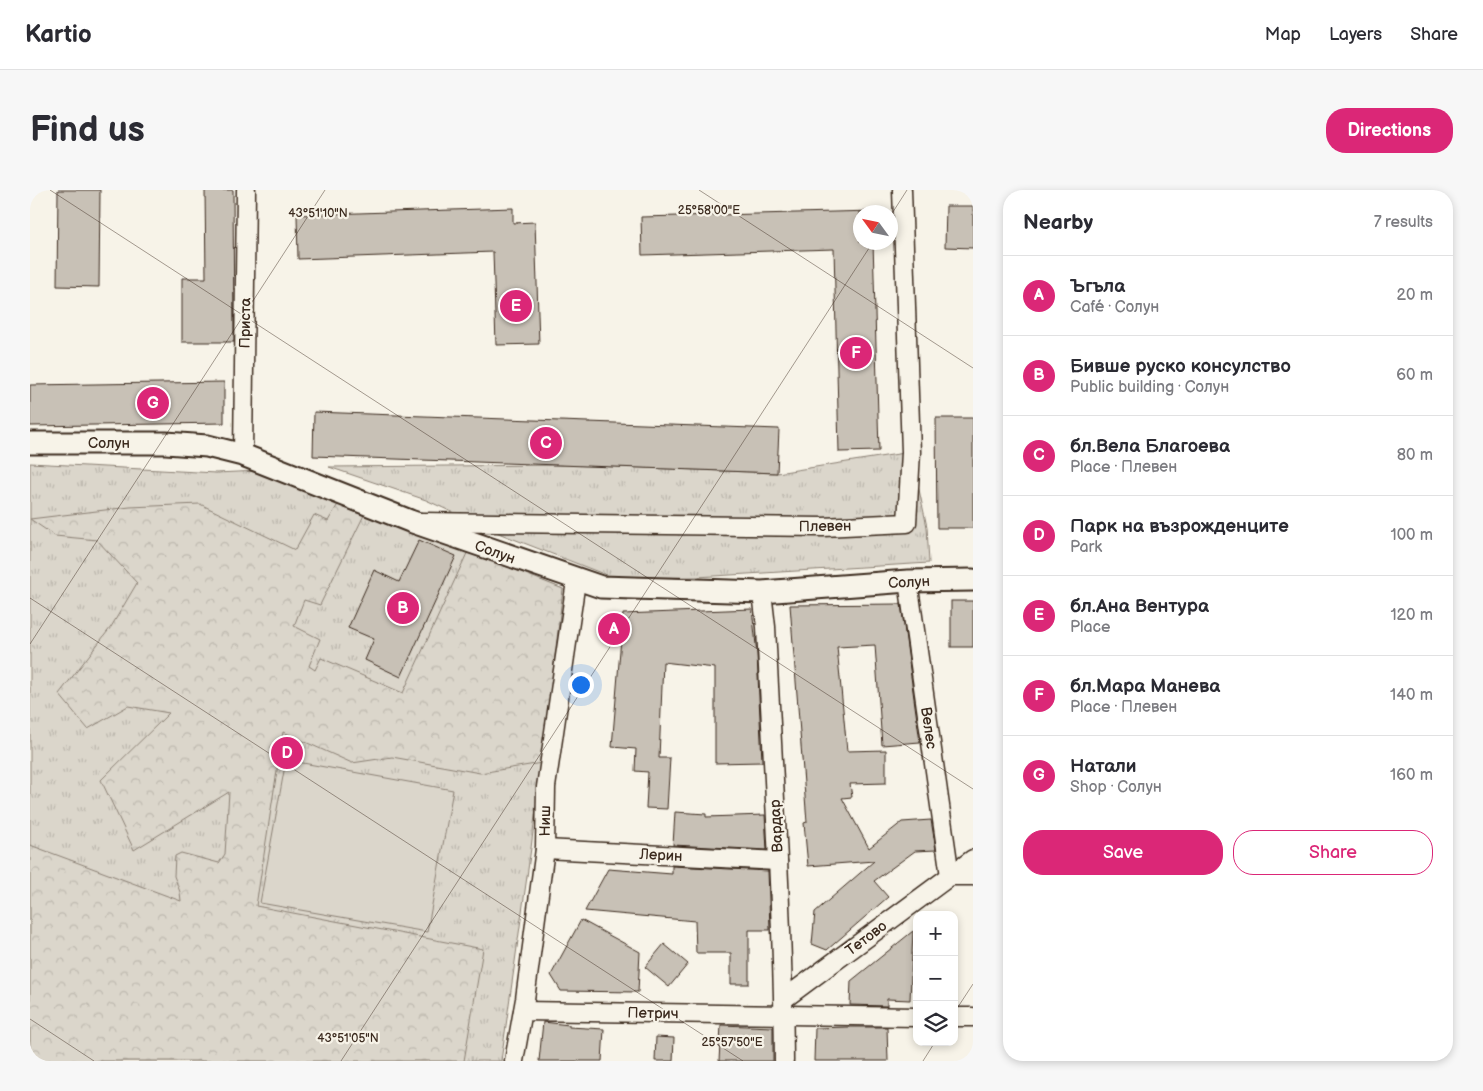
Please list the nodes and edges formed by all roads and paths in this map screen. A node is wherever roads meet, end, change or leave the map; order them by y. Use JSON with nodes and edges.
{"nodes":[{"id":1,"x":246,"y":190,"type":"edge"},
{"id":2,"x":902,"y":190,"type":"edge"},
{"id":3,"x":30,"y":443,"type":"edge"},
{"id":4,"x":243,"y":455,"type":"junction"},
{"id":5,"x":410,"y":522,"type":"junction"},
{"id":6,"x":576,"y":580,"type":"junction"},
{"id":7,"x":973,"y":580,"type":"edge"},
{"id":8,"x":908,"y":581,"type":"junction"},
{"id":9,"x":762,"y":592,"type":"junction"},
{"id":10,"x":545,"y":849,"type":"junction"},
{"id":11,"x":973,"y":859,"type":"edge"},
{"id":12,"x":778,"y":861,"type":"junction"},
{"id":13,"x":950,"y":876,"type":"junction"},
{"id":14,"x":973,"y":876,"type":"edge"},
{"id":15,"x":784,"y":1007,"type":"junction"},
{"id":16,"x":523,"y":1011,"type":"junction"},
{"id":17,"x":913,"y":1017,"type":"edge"},
{"id":18,"x":958,"y":1017,"type":"edge"},
{"id":19,"x":973,"y":1017,"type":"edge"},
{"id":20,"x":514,"y":1061,"type":"edge"},
{"id":21,"x":784,"y":1061,"type":"edge"}],
"edges":[{"from":1,"to":4,"type":"street","name":"Приста"},
{"from":2,"to":5,"type":"street","name":"Плевен"},
{"from":3,"to":4,"type":"street","name":"Солун"},
{"from":4,"to":5,"type":"street","name":"Солун"},
{"from":5,"to":6,"type":"street","name":"Солун"},
{"from":6,"to":9,"type":"street","name":"Солун"},
{"from":6,"to":10,"type":"street","name":"Ниш"},
{"from":7,"to":8,"type":"street","name":"Солун"},
{"from":8,"to":9,"type":"street","name":"Солун"},
{"from":8,"to":13,"type":"street","name":"Велес"},
{"from":9,"to":12,"type":"street","name":"Вардар"},
{"from":10,"to":12,"type":"street","name":"Лерин"},
{"from":10,"to":16,"type":"street","name":"Ниш"},
{"from":11,"to":13,"type":"street","name":"Тетово"},
{"from":12,"to":15,"type":"street","name":"Вардар"},
{"from":13,"to":14,"type":"street"},
{"from":13,"to":15,"type":"street","name":"Тетово"},
{"from":15,"to":16,"type":"street","name":"Петрич"},
{"from":15,"to":17,"type":"street","name":"Петрич"},
{"from":15,"to":21,"type":"street","name":"Вардар"},
{"from":16,"to":20,"type":"street","name":"Ниш"},
{"from":18,"to":19,"type":"street"}]}
